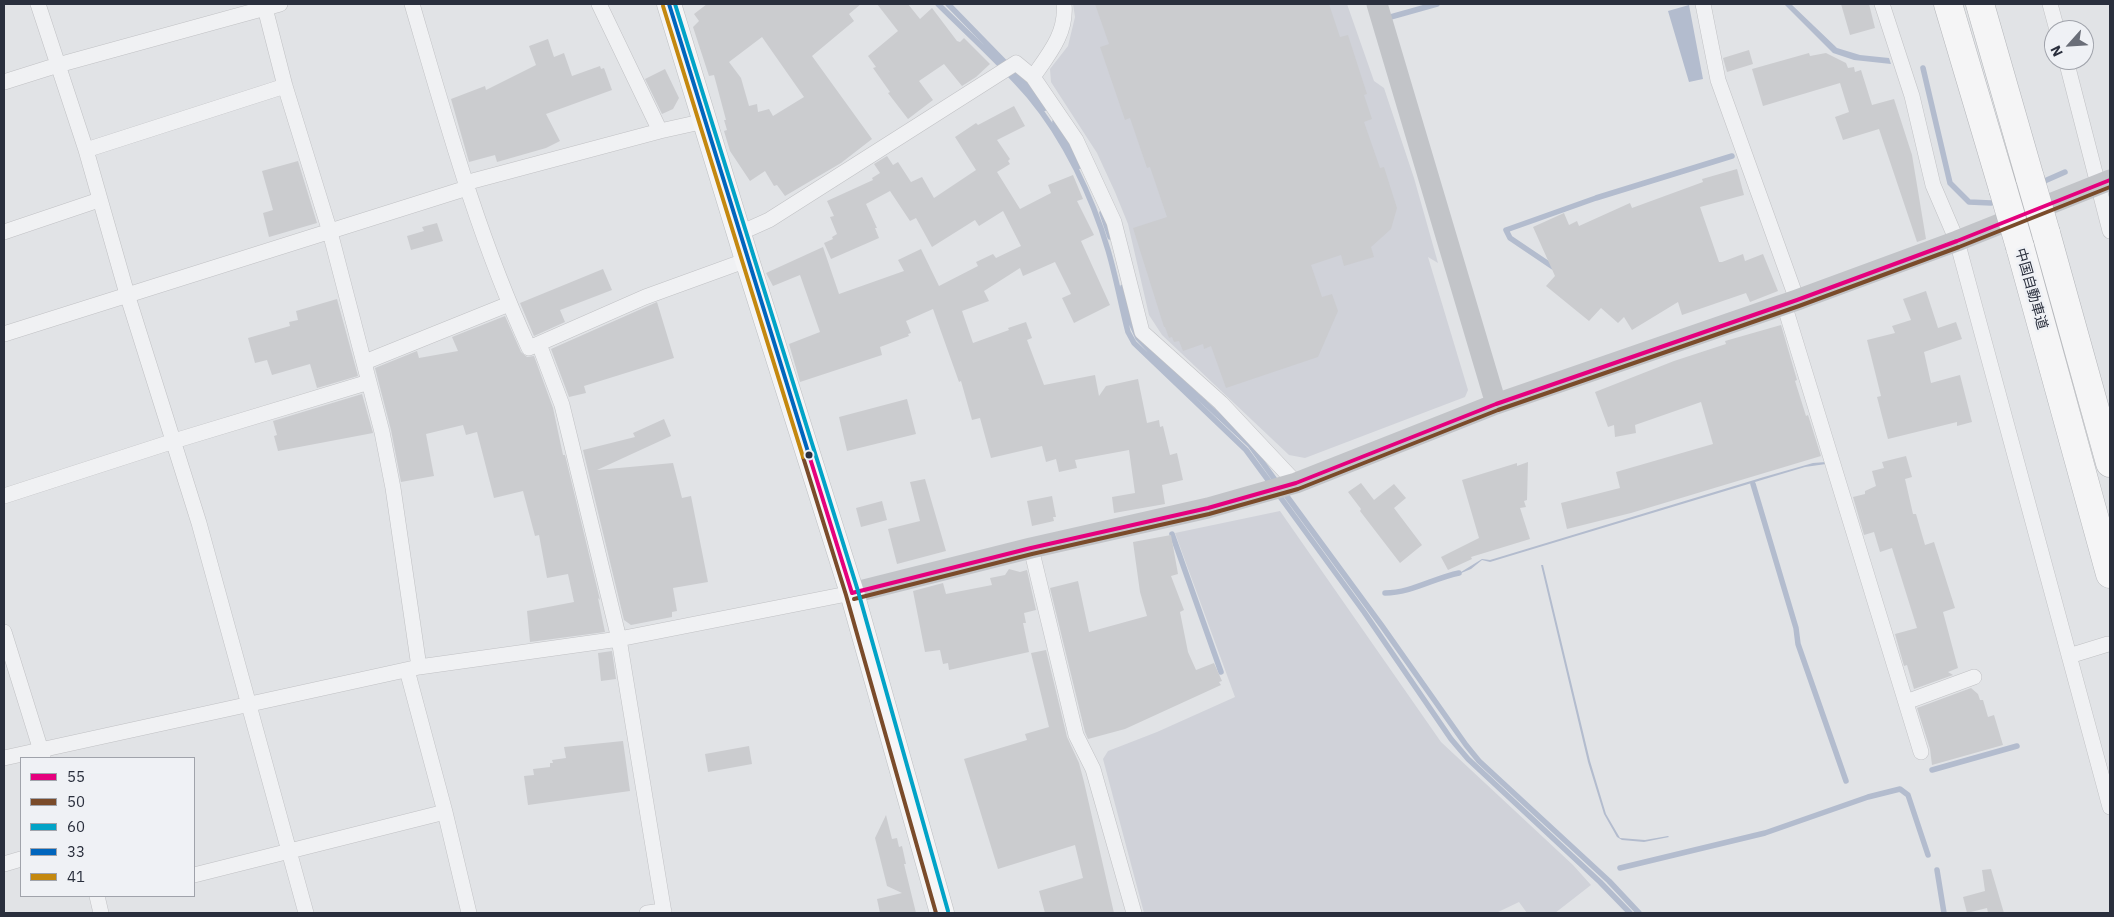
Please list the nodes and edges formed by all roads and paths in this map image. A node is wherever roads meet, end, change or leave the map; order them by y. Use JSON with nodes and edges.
{"nodes":[{"id":1,"x":38,"y":4,"type":"edge"},
{"id":2,"x":280,"y":4,"type":"edge"},
{"id":3,"x":412,"y":4,"type":"edge"},
{"id":4,"x":599,"y":4,"type":"edge"},
{"id":5,"x":669,"y":4,"type":"edge"},
{"id":6,"x":1064,"y":4,"type":"edge"},
{"id":7,"x":1377,"y":4,"type":"edge"},
{"id":8,"x":1703,"y":4,"type":"edge"},
{"id":9,"x":1882,"y":4,"type":"edge"},
{"id":10,"x":1948,"y":4,"type":"edge"},
{"id":11,"x":1980,"y":4,"type":"edge"},
{"id":12,"x":2050,"y":4,"type":"edge"},
{"id":13,"x":265,"y":8,"type":"junction"},
{"id":14,"x":2055,"y":20,"type":"edge"},
{"id":15,"x":58,"y":65,"type":"junction"},
{"id":16,"x":2069,"y":70,"type":"edge"},
{"id":17,"x":1033,"y":76,"type":"junction"},
{"id":18,"x":4,"y":82,"type":"edge"},
{"id":19,"x":285,"y":86,"type":"junction"},
{"id":20,"x":705,"y":121,"type":"junction"},
{"id":21,"x":660,"y":131,"type":"junction"},
{"id":22,"x":86,"y":150,"type":"junction"},
{"id":23,"x":2104,"y":183,"type":"edge"},
{"id":24,"x":466,"y":185,"type":"junction"},
{"id":25,"x":99,"y":200,"type":"junction"},
{"id":26,"x":4,"y":232,"type":"edge"},
{"id":27,"x":330,"y":232,"type":"junction"},
{"id":28,"x":2110,"y":232,"type":"edge"},
{"id":29,"x":740,"y":233,"type":"junction"},
{"id":30,"x":1957,"y":241,"type":"junction"},
{"id":31,"x":747,"y":260,"type":"junction"},
{"id":32,"x":128,"y":294,"type":"junction"},
{"id":33,"x":1790,"y":302,"type":"junction"},
{"id":34,"x":509,"y":304,"type":"junction"},
{"id":35,"x":4,"y":334,"type":"edge"},
{"id":36,"x":539,"y":344,"type":"junction"},
{"id":37,"x":365,"y":362,"type":"junction"},
{"id":38,"x":369,"y":382,"type":"junction"},
{"id":39,"x":1496,"y":404,"type":"junction"},
{"id":40,"x":174,"y":441,"type":"junction"},
{"id":41,"x":2110,"y":463,"type":"edge"},
{"id":42,"x":1296,"y":483,"type":"junction"},
{"id":43,"x":4,"y":496,"type":"edge"},
{"id":44,"x":1031,"y":548,"type":"junction"},
{"id":45,"x":2110,"y":574,"type":"edge"},
{"id":46,"x":852,"y":593,"type":"junction"},
{"id":47,"x":4,"y":632,"type":"edge"},
{"id":48,"x":619,"y":639,"type":"junction"},
{"id":49,"x":2108,"y":644,"type":"dead end"},
{"id":50,"x":2069,"y":656,"type":"junction"},
{"id":51,"x":413,"y":668,"type":"junction"},
{"id":52,"x":1974,"y":677,"type":"dead end"},
{"id":53,"x":1906,"y":702,"type":"junction"},
{"id":54,"x":250,"y":705,"type":"junction"},
{"id":55,"x":1921,"y":752,"type":"dead end"},
{"id":56,"x":42,"y":754,"type":"edge"},
{"id":57,"x":4,"y":758,"type":"edge"},
{"id":58,"x":2110,"y":807,"type":"edge"},
{"id":59,"x":445,"y":812,"type":"junction"},
{"id":60,"x":290,"y":851,"type":"junction"},
{"id":61,"x":20,"y":858,"type":"edge"},
{"id":62,"x":4,"y":864,"type":"edge"},
{"id":63,"x":195,"y":874,"type":"edge"},
{"id":64,"x":101,"y":897,"type":"edge"},
{"id":65,"x":664,"y":912,"type":"edge"},
{"id":66,"x":100,"y":913,"type":"edge"},
{"id":67,"x":306,"y":913,"type":"edge"},
{"id":68,"x":469,"y":913,"type":"edge"},
{"id":69,"x":647,"y":913,"type":"edge"},
{"id":70,"x":942,"y":913,"type":"edge"},
{"id":71,"x":1134,"y":913,"type":"edge"}],
"edges":[{"from":1,"to":15,"type":"street"},
{"from":2,"to":13,"type":"street"},
{"from":3,"to":24,"type":"street"},
{"from":4,"to":21,"type":"street"},
{"from":5,"to":20,"type":"main road"},
{"from":6,"to":17,"type":"street"},
{"from":7,"to":39,"type":"street"},
{"from":8,"to":33,"type":"street"},
{"from":9,"to":30,"type":"street"},
{"from":10,"to":45,"type":"highway","name":"中国自動車道","bridge":true},
{"from":11,"to":41,"type":"highway","bridge":true},
{"from":12,"to":14,"type":"street"},
{"from":13,"to":15,"type":"street"},
{"from":13,"to":19,"type":"street"},
{"from":15,"to":18,"type":"street"},
{"from":15,"to":22,"type":"street"},
{"from":16,"to":23,"type":"street"},
{"from":17,"to":29,"type":"street"},
{"from":17,"to":42,"type":"street"},
{"from":19,"to":22,"type":"street"},
{"from":19,"to":27,"type":"street"},
{"from":20,"to":21,"type":"street"},
{"from":20,"to":29,"type":"main road"},
{"from":21,"to":24,"type":"street"},
{"from":22,"to":25,"type":"street"},
{"from":23,"to":28,"type":"street"},
{"from":23,"to":30,"type":"street"},
{"from":24,"to":27,"type":"street"},
{"from":24,"to":34,"type":"street"},
{"from":25,"to":26,"type":"street"},
{"from":25,"to":32,"type":"street"},
{"from":27,"to":32,"type":"street"},
{"from":27,"to":37,"type":"street"},
{"from":29,"to":31,"type":"main road"},
{"from":30,"to":33,"type":"street"},
{"from":30,"to":50,"type":"street"},
{"from":31,"to":36,"type":"street"},
{"from":31,"to":46,"type":"main road"},
{"from":32,"to":35,"type":"street"},
{"from":32,"to":40,"type":"street"},
{"from":33,"to":39,"type":"street"},
{"from":33,"to":53,"type":"street"},
{"from":34,"to":36,"type":"street"},
{"from":34,"to":37,"type":"street"},
{"from":36,"to":48,"type":"street"},
{"from":37,"to":38,"type":"street"},
{"from":38,"to":40,"type":"street"},
{"from":38,"to":51,"type":"street"},
{"from":39,"to":42,"type":"street"},
{"from":40,"to":43,"type":"street"},
{"from":40,"to":54,"type":"street"},
{"from":42,"to":44,"type":"street"},
{"from":44,"to":46,"type":"street"},
{"from":44,"to":71,"type":"street"},
{"from":46,"to":48,"type":"street"},
{"from":46,"to":70,"type":"main road"},
{"from":47,"to":56,"type":"street"},
{"from":48,"to":51,"type":"street"},
{"from":48,"to":65,"type":"street"},
{"from":49,"to":50,"type":"street"},
{"from":50,"to":58,"type":"street"},
{"from":51,"to":54,"type":"street"},
{"from":51,"to":59,"type":"street"},
{"from":52,"to":53,"type":"street"},
{"from":53,"to":55,"type":"street"},
{"from":54,"to":56,"type":"street"},
{"from":54,"to":60,"type":"street"},
{"from":56,"to":57,"type":"street"},
{"from":59,"to":60,"type":"street"},
{"from":59,"to":68,"type":"street"},
{"from":60,"to":63,"type":"street"},
{"from":60,"to":67,"type":"street"},
{"from":61,"to":62,"type":"street"},
{"from":64,"to":66,"type":"street"},
{"from":65,"to":69,"type":"street"}]}
